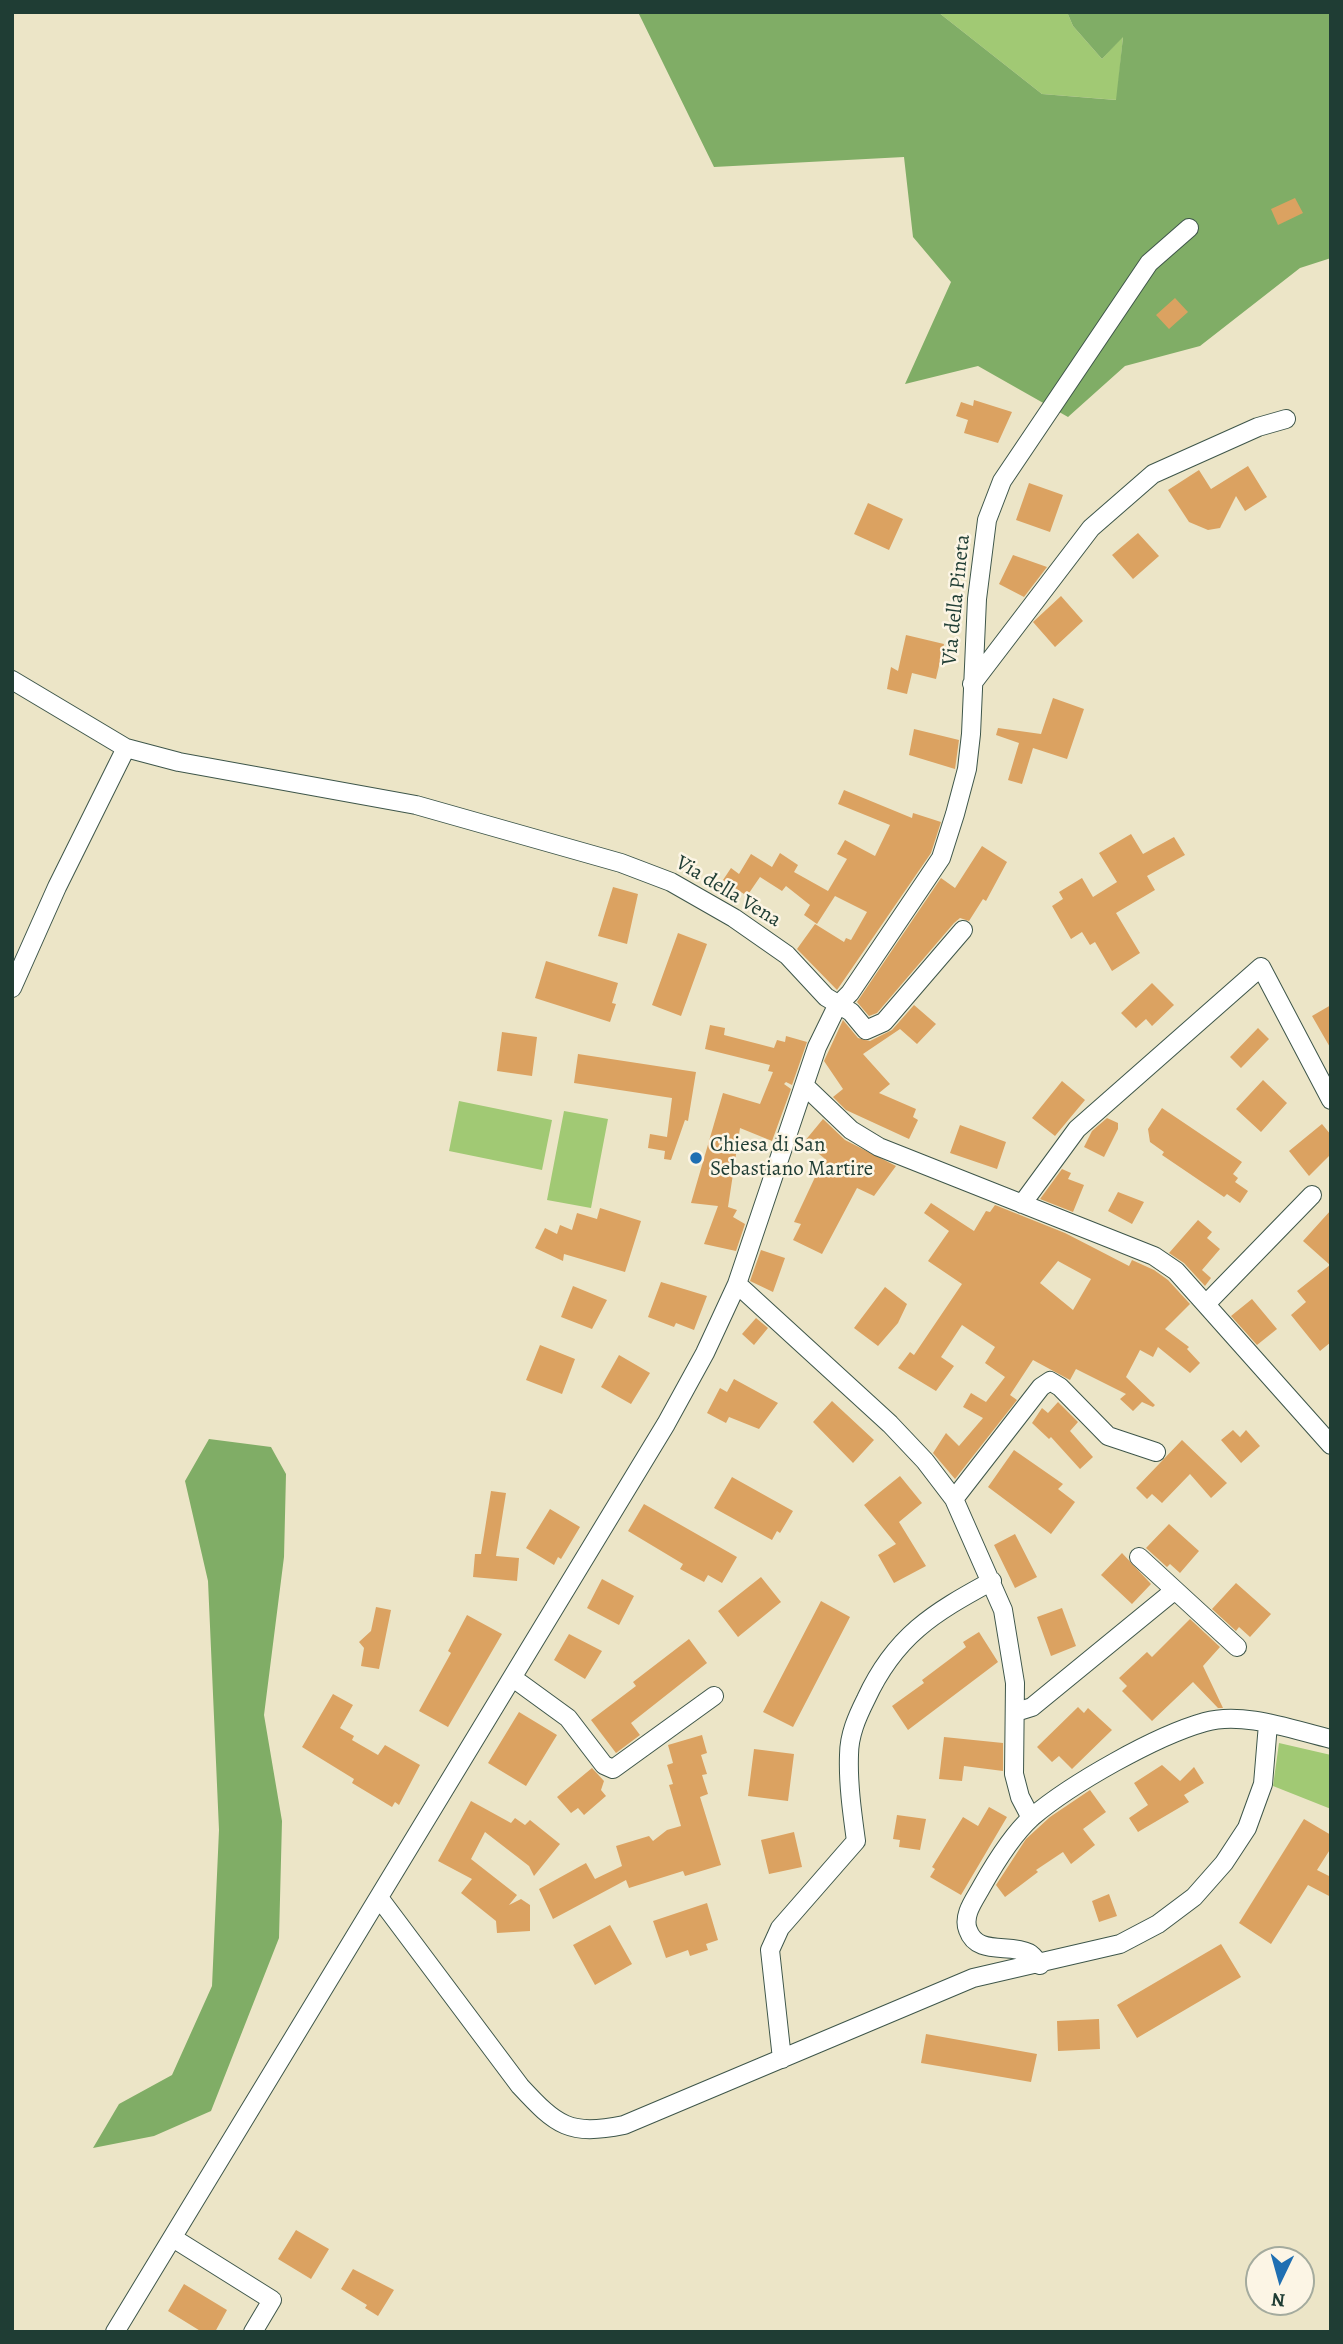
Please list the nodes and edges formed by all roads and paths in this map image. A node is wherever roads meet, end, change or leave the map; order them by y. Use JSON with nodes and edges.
{"nodes":[{"id":1,"x":1189,"y":228,"type":"dead end"},
{"id":2,"x":1286,"y":419,"type":"dead end"},
{"id":3,"x":12,"y":680,"type":"edge"},
{"id":4,"x":972,"y":684,"type":"junction"},
{"id":5,"x":126,"y":748,"type":"junction"},
{"id":6,"x":963,"y":930,"type":"dead end"},
{"id":7,"x":12,"y":988,"type":"edge"},
{"id":8,"x":837,"y":1006,"type":"junction"},
{"id":9,"x":806,"y":1087,"type":"junction"},
{"id":10,"x":1331,"y":1100,"type":"edge"},
{"id":11,"x":1312,"y":1195,"type":"dead end"},
{"id":12,"x":1022,"y":1204,"type":"junction"},
{"id":13,"x":737,"y":1284,"type":"junction"},
{"id":14,"x":1206,"y":1304,"type":"junction"},
{"id":15,"x":1331,"y":1445,"type":"edge"},
{"id":16,"x":1156,"y":1452,"type":"dead end"},
{"id":17,"x":954,"y":1499,"type":"junction"},
{"id":18,"x":1139,"y":1557,"type":"dead end"},
{"id":19,"x":992,"y":1581,"type":"junction"},
{"id":20,"x":1175,"y":1591,"type":"junction"},
{"id":21,"x":1237,"y":1647,"type":"dead end"},
{"id":22,"x":513,"y":1678,"type":"junction"},
{"id":23,"x":714,"y":1696,"type":"dead end"},
{"id":24,"x":1016,"y":1712,"type":"junction"},
{"id":25,"x":1268,"y":1724,"type":"junction"},
{"id":26,"x":1331,"y":1739,"type":"edge"},
{"id":27,"x":1031,"y":1818,"type":"junction"},
{"id":28,"x":380,"y":1899,"type":"junction"},
{"id":29,"x":1040,"y":1965,"type":"junction"},
{"id":30,"x":782,"y":2059,"type":"junction"},
{"id":31,"x":173,"y":2238,"type":"junction"},
{"id":32,"x":115,"y":2332,"type":"edge"},
{"id":33,"x":253,"y":2332,"type":"edge"}],
"edges":[{"from":1,"to":4,"type":"street","name":"Via della Pineta"},
{"from":2,"to":4,"type":"street"},
{"from":3,"to":5,"type":"street","name":"Via della Vena"},
{"from":4,"to":8,"type":"street","name":"Via della Pineta"},
{"from":5,"to":7,"type":"street"},
{"from":5,"to":8,"type":"street","name":"Via della Vena"},
{"from":6,"to":8,"type":"street","name":"Via della Vena"},
{"from":8,"to":9,"type":"street","name":"Via della Pineta"},
{"from":9,"to":12,"type":"street"},
{"from":9,"to":13,"type":"street","name":"Via della Pineta"},
{"from":10,"to":12,"type":"street"},
{"from":11,"to":14,"type":"street"},
{"from":12,"to":14,"type":"street"},
{"from":13,"to":17,"type":"street"},
{"from":13,"to":22,"type":"street","name":"Via della Pineta"},
{"from":14,"to":15,"type":"street"},
{"from":16,"to":17,"type":"street"},
{"from":17,"to":19,"type":"street"},
{"from":18,"to":20,"type":"street"},
{"from":19,"to":24,"type":"street"},
{"from":19,"to":30,"type":"street"},
{"from":20,"to":21,"type":"street"},
{"from":20,"to":24,"type":"street"},
{"from":22,"to":23,"type":"street"},
{"from":22,"to":28,"type":"street","name":"Via della Pineta"},
{"from":24,"to":27,"type":"street"},
{"from":25,"to":26,"type":"street"},
{"from":25,"to":27,"type":"street"},
{"from":25,"to":29,"type":"street"},
{"from":27,"to":29,"type":"street"},
{"from":28,"to":30,"type":"street"},
{"from":28,"to":31,"type":"street","name":"Via della Pineta"},
{"from":29,"to":30,"type":"street"},
{"from":31,"to":32,"type":"street","name":"Via della Pineta"},
{"from":31,"to":33,"type":"street"}]}
